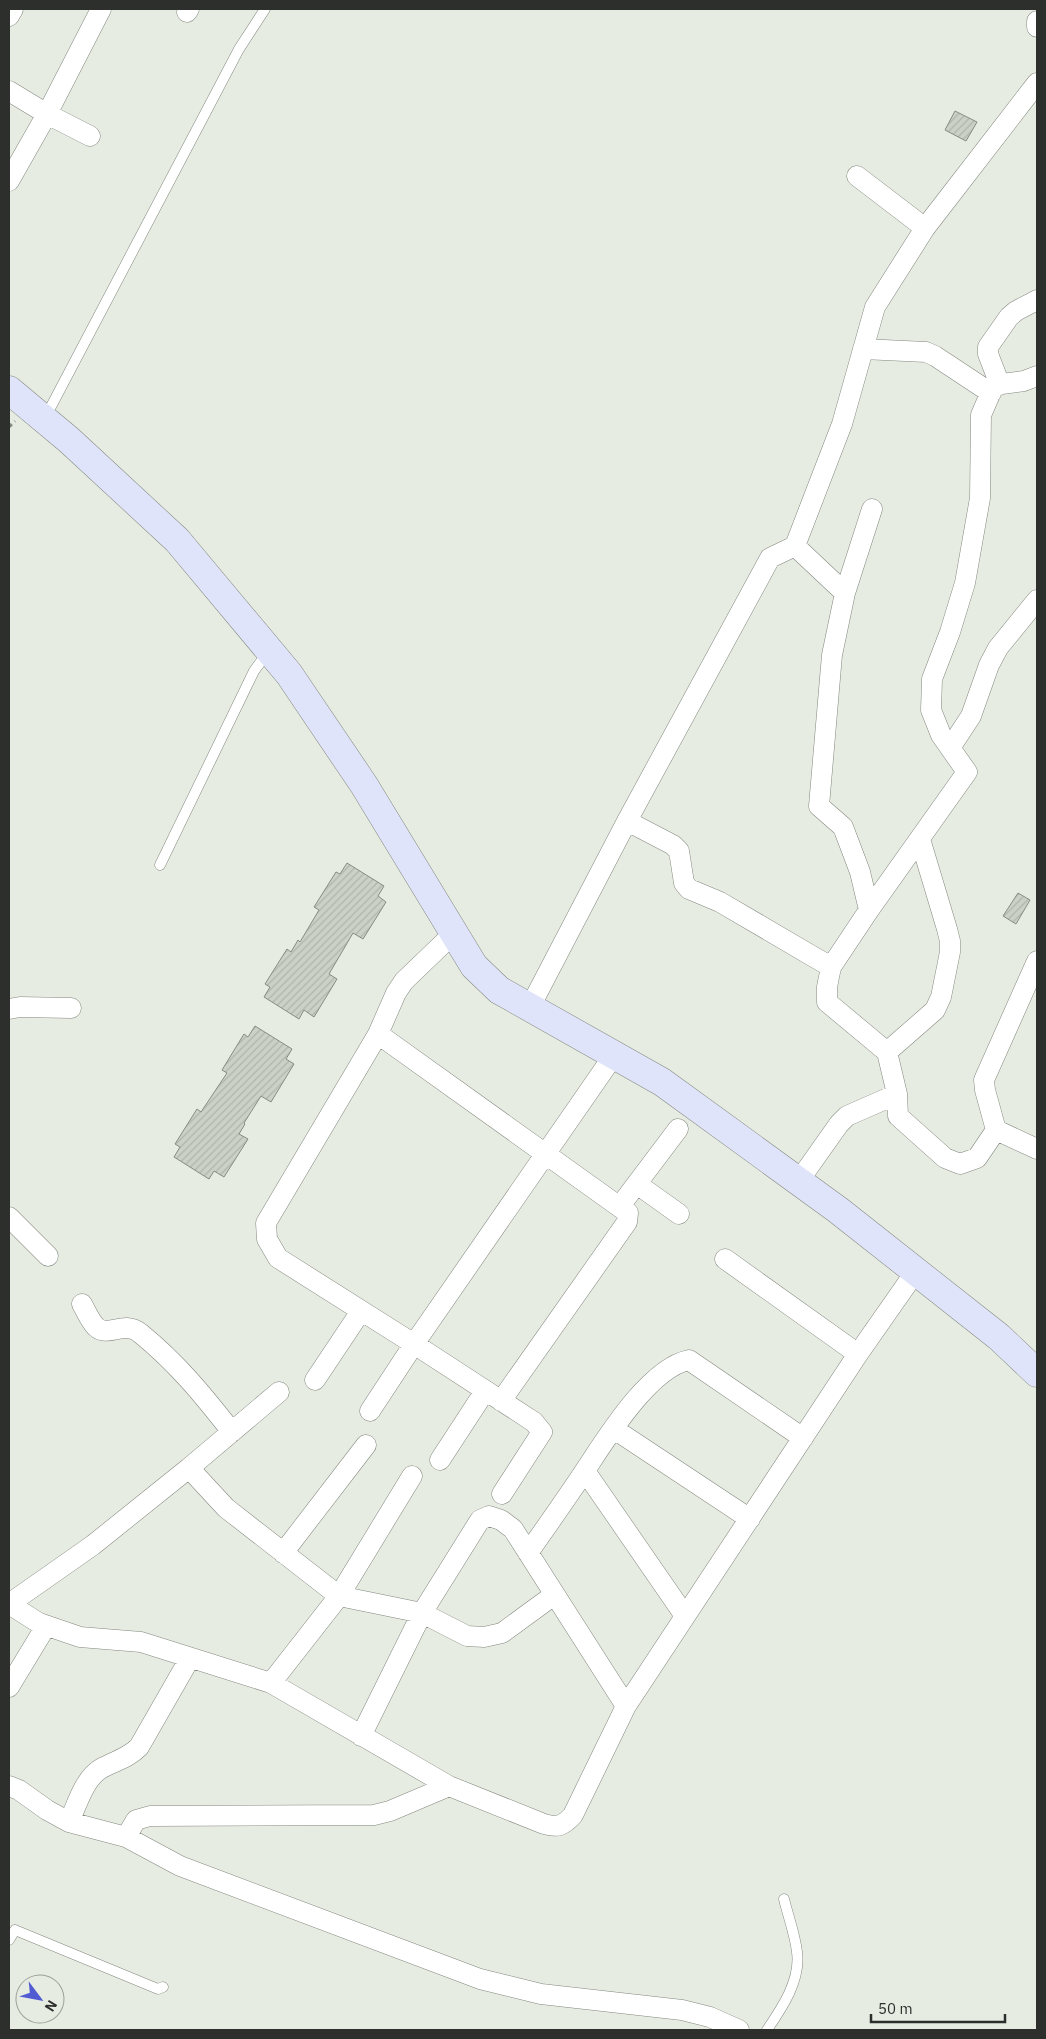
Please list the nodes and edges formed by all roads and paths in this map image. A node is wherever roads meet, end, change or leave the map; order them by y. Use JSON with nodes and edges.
{"nodes":[{"id":1,"x":13,"y":9,"type":"edge"},
{"id":2,"x":101,"y":9,"type":"edge"},
{"id":3,"x":266,"y":9,"type":"edge"},
{"id":4,"x":9,"y":16,"type":"edge"},
{"id":5,"x":1037,"y":20,"type":"edge"},
{"id":6,"x":1037,"y":27,"type":"edge"},
{"id":7,"x":9,"y":91,"type":"edge"},
{"id":8,"x":1035,"y":91,"type":"edge"},
{"id":9,"x":47,"y":114,"type":"junction"},
{"id":10,"x":90,"y":136,"type":"dead end"},
{"id":11,"x":857,"y":176,"type":"dead end"},
{"id":12,"x":9,"y":181,"type":"edge"},
{"id":13,"x":925,"y":228,"type":"junction"},
{"id":14,"x":1037,"y":300,"type":"edge"},
{"id":15,"x":864,"y":349,"type":"junction"},
{"id":16,"x":1037,"y":376,"type":"edge"},
{"id":17,"x":996,"y":389,"type":"junction"},
{"id":18,"x":9,"y":390,"type":"edge"},
{"id":19,"x":44,"y":419,"type":"junction"},
{"id":20,"x":872,"y":509,"type":"dead end"},
{"id":21,"x":795,"y":546,"type":"junction"},
{"id":22,"x":845,"y":593,"type":"junction"},
{"id":23,"x":1037,"y":600,"type":"edge"},
{"id":24,"x":270,"y":650,"type":"junction"},
{"id":25,"x":950,"y":748,"type":"junction"},
{"id":26,"x":627,"y":821,"type":"junction"},
{"id":27,"x":920,"y":839,"type":"junction"},
{"id":28,"x":160,"y":865,"type":"dead end"},
{"id":29,"x":869,"y":910,"type":"junction"},
{"id":30,"x":454,"y":934,"type":"junction"},
{"id":31,"x":1037,"y":961,"type":"edge"},
{"id":32,"x":832,"y":967,"type":"junction"},
{"id":33,"x":530,"y":1007,"type":"junction"},
{"id":34,"x":71,"y":1008,"type":"dead end"},
{"id":35,"x":9,"y":1009,"type":"edge"},
{"id":36,"x":378,"y":1034,"type":"junction"},
{"id":37,"x":887,"y":1052,"type":"junction"},
{"id":38,"x":614,"y":1055,"type":"junction"},
{"id":39,"x":897,"y":1094,"type":"junction"},
{"id":40,"x":678,"y":1129,"type":"dead end"},
{"id":41,"x":996,"y":1130,"type":"junction"},
{"id":42,"x":1037,"y":1149,"type":"edge"},
{"id":43,"x":547,"y":1154,"type":"junction"},
{"id":44,"x":798,"y":1182,"type":"junction"},
{"id":45,"x":637,"y":1184,"type":"junction"},
{"id":46,"x":620,"y":1206,"type":"junction"},
{"id":47,"x":679,"y":1214,"type":"dead end"},
{"id":48,"x":9,"y":1217,"type":"edge"},
{"id":49,"x":48,"y":1256,"type":"dead end"},
{"id":50,"x":725,"y":1259,"type":"dead end"},
{"id":51,"x":916,"y":1271,"type":"junction"},
{"id":52,"x":82,"y":1304,"type":"dead end"},
{"id":53,"x":362,"y":1311,"type":"junction"},
{"id":54,"x":414,"y":1344,"type":"junction"},
{"id":55,"x":858,"y":1354,"type":"junction"},
{"id":56,"x":1037,"y":1373,"type":"edge"},
{"id":57,"x":315,"y":1380,"type":"dead end"},
{"id":58,"x":279,"y":1392,"type":"dead end"},
{"id":59,"x":493,"y":1396,"type":"junction"},
{"id":60,"x":370,"y":1411,"type":"dead end"},
{"id":61,"x":614,"y":1429,"type":"junction"},
{"id":62,"x":232,"y":1432,"type":"junction"},
{"id":63,"x":803,"y":1438,"type":"junction"},
{"id":64,"x":366,"y":1445,"type":"dead end"},
{"id":65,"x":440,"y":1460,"type":"dead end"},
{"id":66,"x":189,"y":1468,"type":"junction"},
{"id":67,"x":585,"y":1471,"type":"junction"},
{"id":68,"x":412,"y":1476,"type":"dead end"},
{"id":69,"x":502,"y":1494,"type":"dead end"},
{"id":70,"x":750,"y":1519,"type":"junction"},
{"id":71,"x":283,"y":1553,"type":"junction"},
{"id":72,"x":528,"y":1553,"type":"junction"},
{"id":73,"x":554,"y":1595,"type":"junction"},
{"id":74,"x":339,"y":1596,"type":"junction"},
{"id":75,"x":9,"y":1604,"type":"edge"},
{"id":76,"x":422,"y":1612,"type":"junction"},
{"id":77,"x":685,"y":1616,"type":"junction"},
{"id":78,"x":46,"y":1626,"type":"junction"},
{"id":79,"x":190,"y":1658,"type":"junction"},
{"id":80,"x":271,"y":1683,"type":"junction"},
{"id":81,"x":9,"y":1687,"type":"edge"},
{"id":82,"x":626,"y":1706,"type":"junction"},
{"id":83,"x":361,"y":1736,"type":"junction"},
{"id":84,"x":9,"y":1786,"type":"edge"},
{"id":85,"x":450,"y":1786,"type":"junction"},
{"id":86,"x":69,"y":1822,"type":"junction"},
{"id":87,"x":126,"y":1837,"type":"junction"},
{"id":88,"x":784,"y":1898,"type":"dead end"},
{"id":89,"x":12,"y":1928,"type":"edge"},
{"id":90,"x":9,"y":1940,"type":"edge"},
{"id":91,"x":163,"y":1987,"type":"dead end"},
{"id":92,"x":739,"y":2030,"type":"edge"},
{"id":93,"x":767,"y":2030,"type":"edge"}],
"edges":[{"from":1,"to":4,"type":"street"},
{"from":2,"to":9,"type":"street"},
{"from":3,"to":19,"type":"lane"},
{"from":5,"to":6,"type":"street"},
{"from":7,"to":9,"type":"street"},
{"from":8,"to":13,"type":"street"},
{"from":9,"to":10,"type":"street"},
{"from":9,"to":12,"type":"street"},
{"from":11,"to":13,"type":"street"},
{"from":13,"to":15,"type":"street"},
{"from":14,"to":17,"type":"street"},
{"from":15,"to":17,"type":"street"},
{"from":15,"to":21,"type":"street"},
{"from":16,"to":17,"type":"street"},
{"from":17,"to":25,"type":"street"},
{"from":18,"to":19,"type":"street"},
{"from":19,"to":24,"type":"street"},
{"from":20,"to":22,"type":"street"},
{"from":21,"to":22,"type":"street"},
{"from":21,"to":26,"type":"street"},
{"from":22,"to":29,"type":"street"},
{"from":23,"to":25,"type":"street"},
{"from":24,"to":28,"type":"lane"},
{"from":24,"to":30,"type":"street"},
{"from":25,"to":27,"type":"street"},
{"from":26,"to":32,"type":"street"},
{"from":26,"to":33,"type":"street"},
{"from":27,"to":29,"type":"street"},
{"from":27,"to":37,"type":"street"},
{"from":29,"to":32,"type":"street"},
{"from":30,"to":33,"type":"street"},
{"from":30,"to":36,"type":"street"},
{"from":31,"to":41,"type":"street"},
{"from":32,"to":37,"type":"street"},
{"from":33,"to":38,"type":"street"},
{"from":34,"to":35,"type":"street"},
{"from":36,"to":43,"type":"street"},
{"from":36,"to":53,"type":"street"},
{"from":37,"to":39,"type":"street"},
{"from":38,"to":43,"type":"street"},
{"from":38,"to":44,"type":"street"},
{"from":39,"to":41,"type":"street"},
{"from":39,"to":44,"type":"street"},
{"from":40,"to":45,"type":"street"},
{"from":41,"to":42,"type":"street"},
{"from":43,"to":46,"type":"street"},
{"from":43,"to":54,"type":"street"},
{"from":44,"to":51,"type":"street"},
{"from":45,"to":46,"type":"street"},
{"from":45,"to":47,"type":"street"},
{"from":46,"to":59,"type":"street"},
{"from":48,"to":49,"type":"street"},
{"from":50,"to":55,"type":"street"},
{"from":51,"to":55,"type":"street"},
{"from":51,"to":56,"type":"street"},
{"from":52,"to":62,"type":"street"},
{"from":53,"to":54,"type":"street"},
{"from":53,"to":57,"type":"street"},
{"from":54,"to":59,"type":"street"},
{"from":54,"to":60,"type":"street"},
{"from":55,"to":63,"type":"street"},
{"from":58,"to":62,"type":"street"},
{"from":59,"to":65,"type":"street"},
{"from":59,"to":69,"type":"street"},
{"from":61,"to":63,"type":"street"},
{"from":61,"to":67,"type":"street"},
{"from":61,"to":70,"type":"street"},
{"from":62,"to":66,"type":"street"},
{"from":63,"to":70,"type":"street"},
{"from":64,"to":71,"type":"street"},
{"from":66,"to":71,"type":"street"},
{"from":66,"to":75,"type":"street"},
{"from":67,"to":72,"type":"street"},
{"from":67,"to":77,"type":"street"},
{"from":68,"to":74,"type":"street"},
{"from":70,"to":77,"type":"street"},
{"from":71,"to":74,"type":"street"},
{"from":72,"to":73,"type":"street"},
{"from":72,"to":76,"type":"street"},
{"from":73,"to":76,"type":"street"},
{"from":73,"to":82,"type":"street"},
{"from":74,"to":76,"type":"street"},
{"from":74,"to":80,"type":"street"},
{"from":75,"to":78,"type":"street"},
{"from":76,"to":83,"type":"street"},
{"from":77,"to":82,"type":"street"},
{"from":78,"to":79,"type":"street"},
{"from":78,"to":81,"type":"street"},
{"from":79,"to":80,"type":"street"},
{"from":79,"to":86,"type":"street"},
{"from":80,"to":83,"type":"street"},
{"from":82,"to":85,"type":"street"},
{"from":83,"to":85,"type":"street"},
{"from":84,"to":86,"type":"street"},
{"from":85,"to":87,"type":"street"},
{"from":86,"to":87,"type":"street"},
{"from":87,"to":92,"type":"street"},
{"from":88,"to":93,"type":"lane"},
{"from":89,"to":90,"type":"lane"},
{"from":89,"to":91,"type":"lane"}]}
